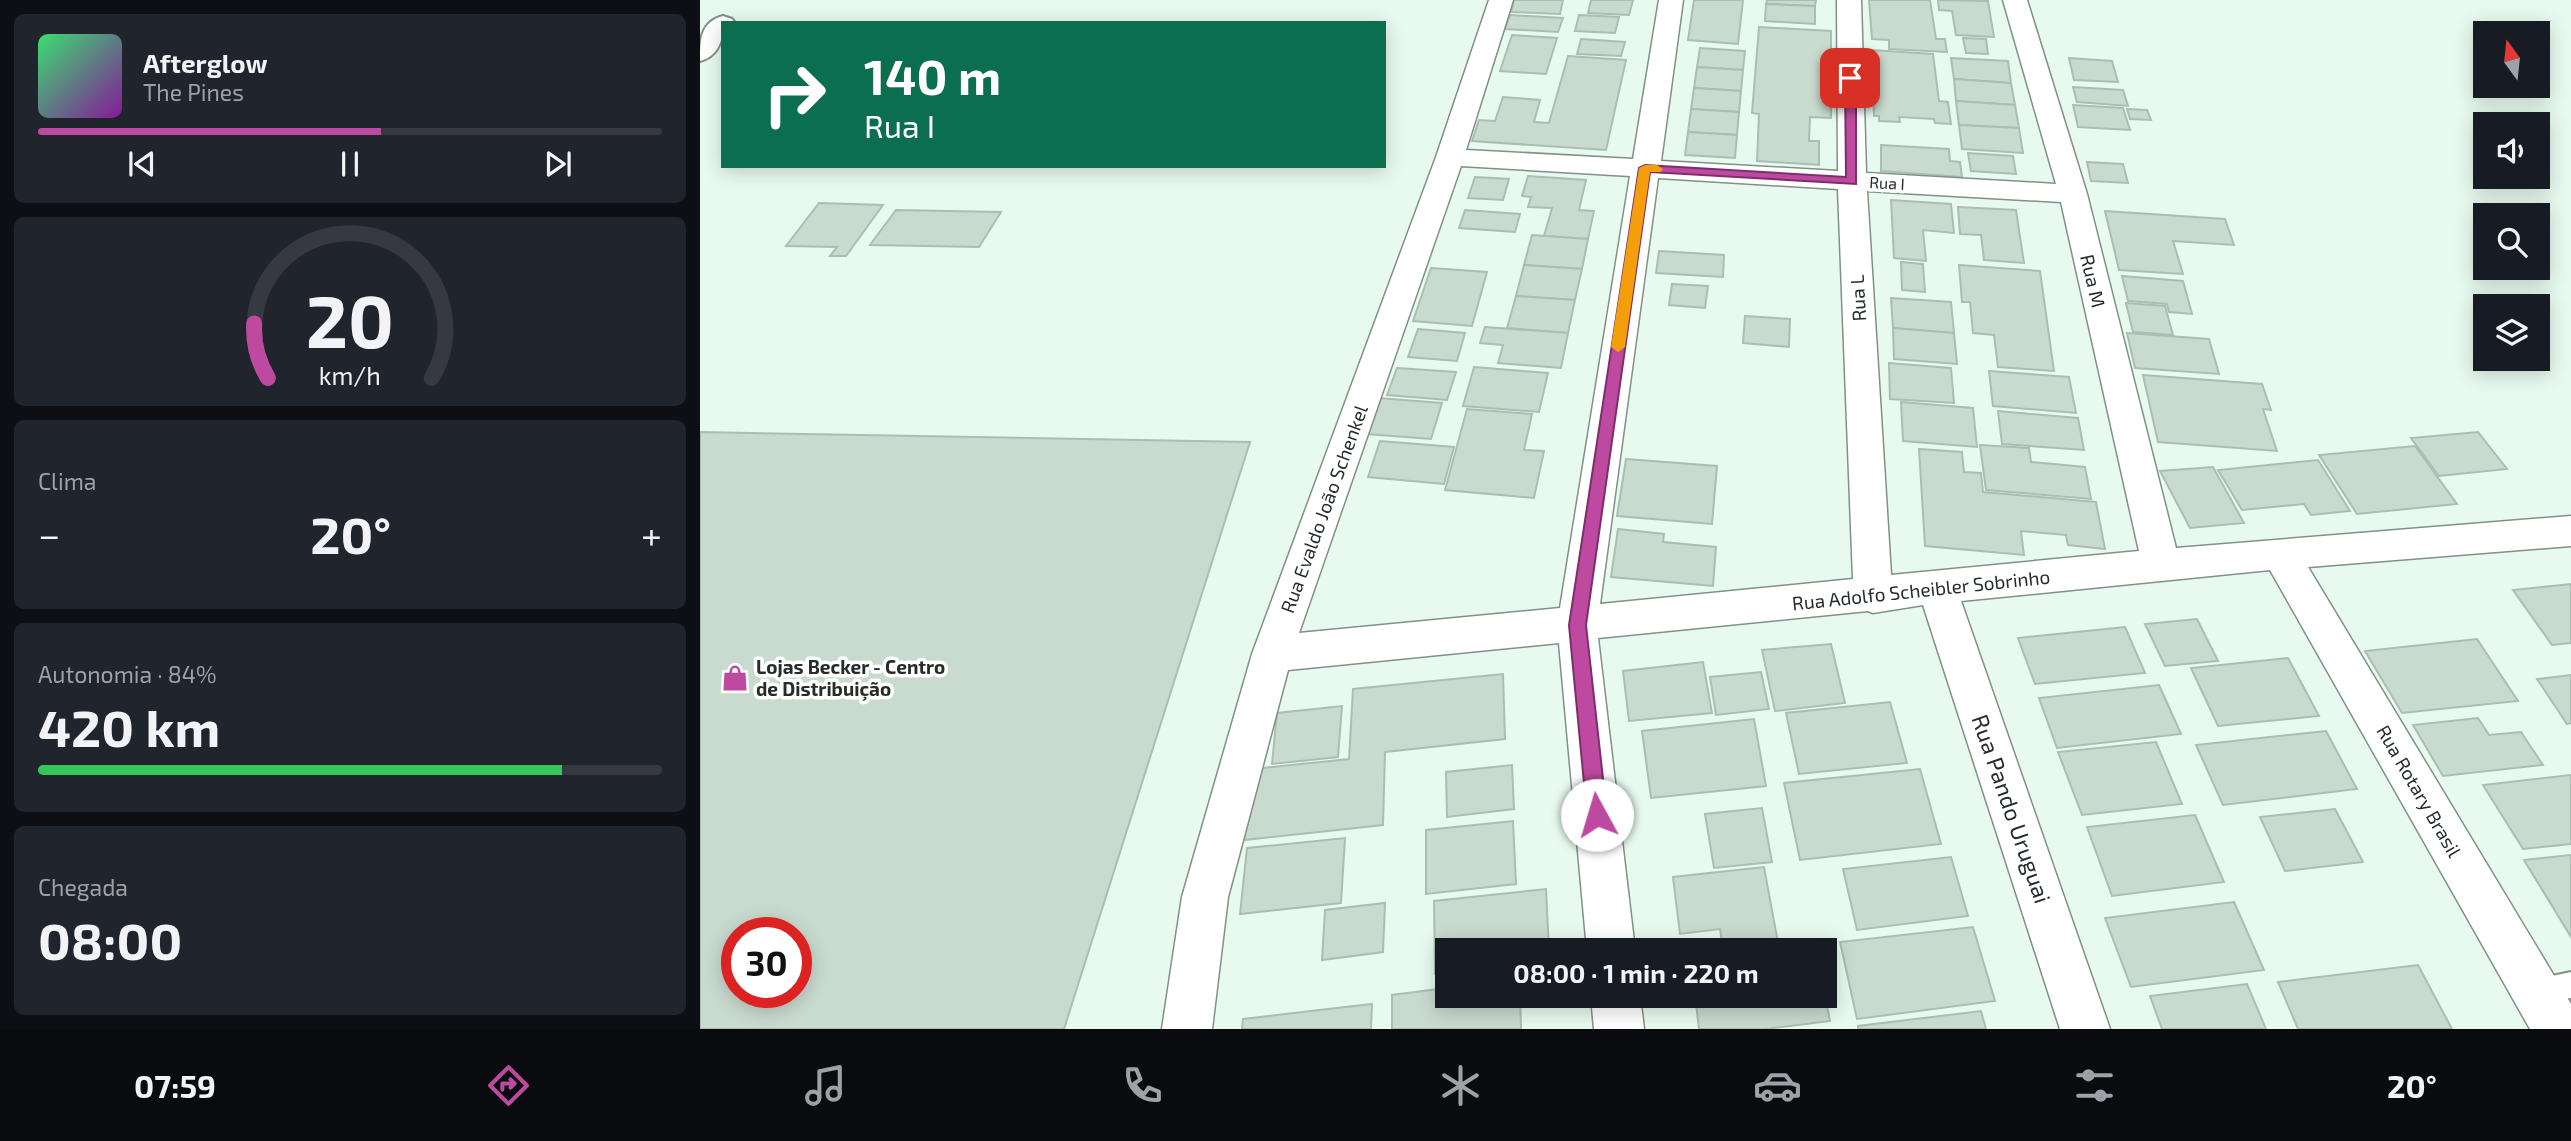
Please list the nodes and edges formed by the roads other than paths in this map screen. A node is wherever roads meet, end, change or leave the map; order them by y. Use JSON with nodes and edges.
{"nodes":[{"id":1,"x":1501,"y":0,"type":"edge"},
{"id":2,"x":1671,"y":0,"type":"edge"},
{"id":3,"x":1849,"y":0,"type":"edge"},
{"id":4,"x":2015,"y":0,"type":"edge"},
{"id":5,"x":721,"y":26,"type":"edge"},
{"id":6,"x":700,"y":52,"type":"edge"},
{"id":7,"x":1450,"y":157,"type":"junction"},
{"id":8,"x":1645,"y":168,"type":"junction"},
{"id":9,"x":1852,"y":181,"type":"junction"},
{"id":10,"x":2073,"y":194,"type":"junction"},
{"id":11,"x":2571,"y":531,"type":"edge"},
{"id":12,"x":2280,"y":553,"type":"junction"},
{"id":13,"x":2161,"y":565,"type":"junction"},
{"id":14,"x":1937,"y":588,"type":"junction"},
{"id":15,"x":1873,"y":596,"type":"junction"},
{"id":16,"x":1577,"y":625,"type":"junction"},
{"id":17,"x":1272,"y":654,"type":"junction"},
{"id":18,"x":1610,"y":938,"type":"edge"},
{"id":19,"x":2553,"y":988,"type":"edge"},
{"id":20,"x":1617,"y":1008,"type":"edge"},
{"id":21,"x":1186,"y":1029,"type":"edge"},
{"id":22,"x":1619,"y":1029,"type":"edge"},
{"id":23,"x":2085,"y":1029,"type":"edge"},
{"id":24,"x":2558,"y":1029,"type":"edge"}],
"edges":[{"from":1,"to":7,"type":"street","name":"Rua Evaldo João Schenkel"},
{"from":2,"to":8,"type":"street"},
{"from":3,"to":9,"type":"street","name":"Rua L"},
{"from":4,"to":10,"type":"street","name":"Rua M"},
{"from":5,"to":6,"type":"highway"},
{"from":7,"to":8,"type":"street","name":"Rua I"},
{"from":7,"to":17,"type":"street","name":"Rua Evaldo João Schenkel"},
{"from":8,"to":9,"type":"street","name":"Rua I"},
{"from":8,"to":16,"type":"street"},
{"from":9,"to":10,"type":"street","name":"Rua I"},
{"from":9,"to":15,"type":"street","name":"Rua L"},
{"from":10,"to":13,"type":"street","name":"Rua M"},
{"from":11,"to":12,"type":"street","name":"Rua Adolfo Scheibler Sobrinho"},
{"from":12,"to":13,"type":"street","name":"Rua Adolfo Scheibler Sobrinho"},
{"from":12,"to":19,"type":"street","name":"Rua Rotary Brasil"},
{"from":13,"to":14,"type":"street","name":"Rua Adolfo Scheibler Sobrinho"},
{"from":14,"to":15,"type":"street","name":"Rua Adolfo Scheibler Sobrinho"},
{"from":14,"to":23,"type":"street","name":"Rua Pando Uruguai"},
{"from":15,"to":16,"type":"street","name":"Rua Adolfo Scheibler Sobrinho"},
{"from":16,"to":17,"type":"street","name":"Rua Adolfo Scheibler Sobrinho"},
{"from":16,"to":18,"type":"street"},
{"from":17,"to":21,"type":"street","name":"Rua Evaldo João Schenkel"},
{"from":19,"to":24,"type":"street","name":"Rua Rotary Brasil"},
{"from":20,"to":22,"type":"street"}]}
